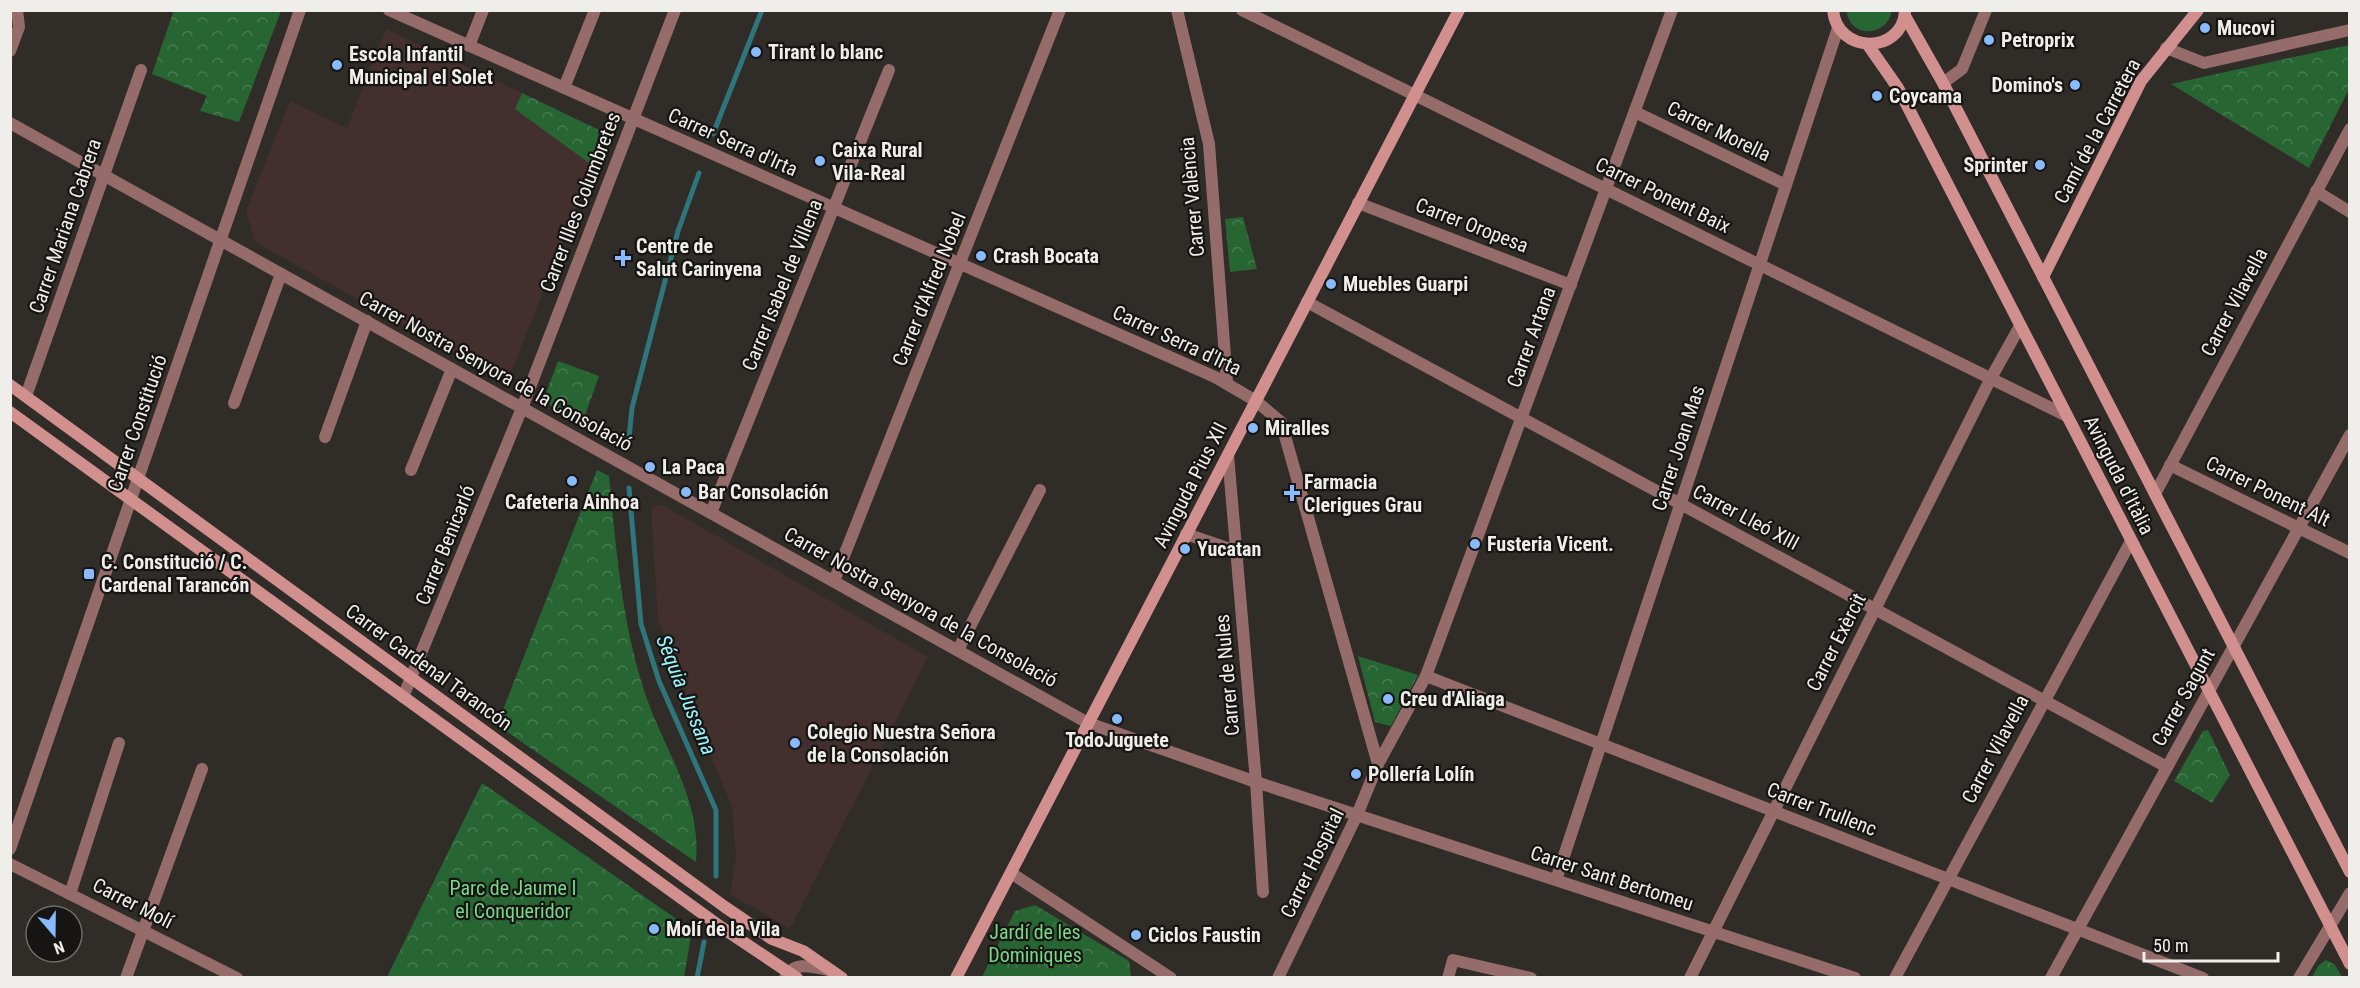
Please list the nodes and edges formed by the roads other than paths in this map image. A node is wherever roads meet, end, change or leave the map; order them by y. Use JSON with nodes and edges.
{"nodes":[{"id":1,"x":17,"y":10,"type":"edge"},
{"id":2,"x":300,"y":10,"type":"edge"},
{"id":3,"x":389,"y":10,"type":"edge"},
{"id":4,"x":483,"y":10,"type":"edge"},
{"id":5,"x":595,"y":10,"type":"edge"},
{"id":6,"x":675,"y":10,"type":"edge"},
{"id":7,"x":1060,"y":10,"type":"edge"},
{"id":8,"x":1177,"y":10,"type":"edge"},
{"id":9,"x":1242,"y":10,"type":"edge"},
{"id":10,"x":1459,"y":10,"type":"edge"},
{"id":11,"x":1672,"y":10,"type":"edge"},
{"id":12,"x":1822,"y":10,"type":"edge"},
{"id":13,"x":1986,"y":10,"type":"edge"},
{"id":14,"x":2198,"y":10,"type":"edge"},
{"id":15,"x":1905,"y":13,"type":"edge"},
{"id":16,"x":1835,"y":19,"type":"edge"},
{"id":17,"x":2349,"y":30,"type":"edge"},
{"id":18,"x":1868,"y":45,"type":"junction"},
{"id":19,"x":469,"y":46,"type":"junction"},
{"id":20,"x":2166,"y":48,"type":"junction"},
{"id":21,"x":10,"y":51,"type":"edge"},
{"id":22,"x":141,"y":70,"type":"dead end"},
{"id":23,"x":889,"y":70,"type":"dead end"},
{"id":24,"x":1943,"y":82,"type":"junction"},
{"id":25,"x":564,"y":88,"type":"junction"},
{"id":26,"x":1414,"y":95,"type":"junction"},
{"id":27,"x":1635,"y":112,"type":"junction"},
{"id":28,"x":633,"y":119,"type":"junction"},
{"id":29,"x":10,"y":123,"type":"edge"},
{"id":30,"x":2349,"y":129,"type":"edge"},
{"id":31,"x":104,"y":174,"type":"junction"},
{"id":32,"x":1786,"y":185,"type":"junction"},
{"id":33,"x":1606,"y":189,"type":"junction"},
{"id":34,"x":2316,"y":191,"type":"junction"},
{"id":35,"x":1359,"y":203,"type":"junction"},
{"id":36,"x":834,"y":208,"type":"junction"},
{"id":37,"x":2349,"y":212,"type":"edge"},
{"id":38,"x":221,"y":240,"type":"junction"},
{"id":39,"x":960,"y":264,"type":"junction"},
{"id":40,"x":1760,"y":264,"type":"junction"},
{"id":41,"x":281,"y":273,"type":"junction"},
{"id":42,"x":2043,"y":277,"type":"junction"},
{"id":43,"x":1571,"y":285,"type":"junction"},
{"id":44,"x":1307,"y":302,"type":"junction"},
{"id":45,"x":367,"y":321,"type":"junction"},
{"id":46,"x":2020,"y":326,"type":"junction"},
{"id":47,"x":452,"y":369,"type":"junction"},
{"id":48,"x":1991,"y":378,"type":"junction"},
{"id":49,"x":1227,"y":382,"type":"junction"},
{"id":50,"x":10,"y":385,"type":"edge"},
{"id":51,"x":26,"y":396,"type":"junction"},
{"id":52,"x":1256,"y":401,"type":"junction"},
{"id":53,"x":234,"y":403,"type":"dead end"},
{"id":54,"x":522,"y":408,"type":"junction"},
{"id":55,"x":10,"y":412,"type":"edge"},
{"id":56,"x":2067,"y":416,"type":"junction"},
{"id":57,"x":1522,"y":418,"type":"junction"},
{"id":58,"x":2349,"y":435,"type":"edge"},
{"id":59,"x":325,"y":438,"type":"dead end"},
{"id":60,"x":1228,"y":455,"type":"junction"},
{"id":61,"x":2170,"y":465,"type":"junction"},
{"id":62,"x":411,"y":470,"type":"dead end"},
{"id":63,"x":138,"y":479,"type":"junction"},
{"id":64,"x":1040,"y":490,"type":"dead end"},
{"id":65,"x":2155,"y":494,"type":"junction"},
{"id":66,"x":130,"y":499,"type":"junction"},
{"id":67,"x":1680,"y":504,"type":"junction"},
{"id":68,"x":711,"y":513,"type":"junction"},
{"id":69,"x":2298,"y":528,"type":"junction"},
{"id":70,"x":1186,"y":534,"type":"junction"},
{"id":71,"x":2131,"y":540,"type":"junction"},
{"id":72,"x":1236,"y":551,"type":"junction"},
{"id":73,"x":2349,"y":553,"type":"edge"},
{"id":74,"x":834,"y":581,"type":"junction"},
{"id":75,"x":1875,"y":609,"type":"junction"},
{"id":76,"x":2234,"y":647,"type":"junction"},
{"id":77,"x":958,"y":650,"type":"junction"},
{"id":78,"x":1426,"y":676,"type":"junction"},
{"id":79,"x":411,"y":678,"type":"junction"},
{"id":80,"x":2209,"y":691,"type":"junction"},
{"id":81,"x":403,"y":697,"type":"junction"},
{"id":82,"x":2043,"y":701,"type":"junction"},
{"id":83,"x":1088,"y":723,"type":"junction"},
{"id":84,"x":119,"y":743,"type":"dead end"},
{"id":85,"x":1601,"y":744,"type":"junction"},
{"id":86,"x":1378,"y":764,"type":"junction"},
{"id":87,"x":2167,"y":767,"type":"junction"},
{"id":88,"x":202,"y":769,"type":"dead end"},
{"id":89,"x":1256,"y":782,"type":"junction"},
{"id":90,"x":1773,"y":811,"type":"junction"},
{"id":91,"x":1357,"y":815,"type":"junction"},
{"id":92,"x":10,"y":849,"type":"edge"},
{"id":93,"x":10,"y":864,"type":"edge"},
{"id":94,"x":2349,"y":872,"type":"edge"},
{"id":95,"x":1011,"y":873,"type":"junction"},
{"id":96,"x":1948,"y":879,"type":"junction"},
{"id":97,"x":1556,"y":880,"type":"junction"},
{"id":98,"x":1263,"y":892,"type":"dead end"},
{"id":99,"x":2349,"y":893,"type":"edge"},
{"id":100,"x":70,"y":894,"type":"junction"},
{"id":101,"x":2330,"y":925,"type":"junction"},
{"id":102,"x":2078,"y":929,"type":"junction"},
{"id":103,"x":143,"y":930,"type":"junction"},
{"id":104,"x":1713,"y":931,"type":"junction"},
{"id":105,"x":2349,"y":964,"type":"edge"},
{"id":106,"x":830,"y":970,"type":"junction"},
{"id":107,"x":790,"y":976,"type":"edge"},
{"id":108,"x":126,"y":978,"type":"edge"},
{"id":109,"x":237,"y":978,"type":"edge"},
{"id":110,"x":842,"y":978,"type":"edge"},
{"id":111,"x":956,"y":978,"type":"edge"},
{"id":112,"x":1171,"y":978,"type":"edge"},
{"id":113,"x":1278,"y":978,"type":"edge"},
{"id":114,"x":1448,"y":978,"type":"edge"},
{"id":115,"x":1531,"y":978,"type":"edge"},
{"id":116,"x":1690,"y":978,"type":"edge"},
{"id":117,"x":1855,"y":978,"type":"edge"},
{"id":118,"x":1895,"y":978,"type":"edge"},
{"id":119,"x":2051,"y":978,"type":"edge"},
{"id":120,"x":2203,"y":978,"type":"edge"},
{"id":121,"x":2299,"y":978,"type":"edge"}],
"edges":[{"from":1,"to":21,"type":"street"},
{"from":2,"to":38,"type":"street","name":"Carrer Constitució"},
{"from":3,"to":19,"type":"street","name":"Carrer Serra d'Irta"},
{"from":4,"to":19,"type":"street"},
{"from":5,"to":25,"type":"street"},
{"from":6,"to":28,"type":"street","name":"Carrer Illes Columbretes"},
{"from":7,"to":39,"type":"street","name":"Carrer d'Alfred Nobel"},
{"from":8,"to":49,"type":"street","name":"Carrer València"},
{"from":9,"to":26,"type":"street","name":"Carrer Ponent Baix"},
{"from":10,"to":26,"type":"main road","name":"Avinguda Pius XII"},
{"from":11,"to":27,"type":"street","name":"Carrer Artana"},
{"from":12,"to":16,"type":"main road"},
{"from":13,"to":24,"type":"street"},
{"from":14,"to":20,"type":"main road","name":"Camí de la Carretera"},
{"from":15,"to":18,"type":"main road"},
{"from":15,"to":24,"type":"main road","name":"Avinguda d'Itàlia"},
{"from":16,"to":18,"type":"main road"},
{"from":16,"to":32,"type":"street","name":"Carrer Joan Mas"},
{"from":17,"to":20,"type":"street"},
{"from":18,"to":46,"type":"main road","name":"Avinguda d'Itàlia"},
{"from":19,"to":25,"type":"street","name":"Carrer Serra d'Irta"},
{"from":20,"to":42,"type":"main road","name":"Camí de la Carretera"},
{"from":22,"to":31,"type":"street","name":"Carrer Mariana Cabrera"},
{"from":23,"to":36,"type":"street","name":"Carrer Isabel de Villena"},
{"from":24,"to":42,"type":"main road","name":"Avinguda d'Itàlia"},
{"from":25,"to":28,"type":"street","name":"Carrer Serra d'Irta"},
{"from":26,"to":33,"type":"street","name":"Carrer Ponent Baix"},
{"from":26,"to":35,"type":"main road","name":"Avinguda Pius XII"},
{"from":27,"to":32,"type":"street","name":"Carrer Morella"},
{"from":27,"to":33,"type":"street","name":"Carrer Artana"},
{"from":28,"to":36,"type":"street","name":"Carrer Serra d'Irta"},
{"from":28,"to":54,"type":"street","name":"Carrer Illes Columbretes"},
{"from":29,"to":31,"type":"street","name":"Carrer Nostra Senyora de la Consolació"},
{"from":30,"to":34,"type":"street","name":"Carrer Vilavella"},
{"from":31,"to":38,"type":"street","name":"Carrer Nostra Senyora de la Consolació"},
{"from":31,"to":51,"type":"street","name":"Carrer Mariana Cabrera"},
{"from":32,"to":40,"type":"street","name":"Carrer Joan Mas"},
{"from":33,"to":40,"type":"street","name":"Carrer Ponent Baix"},
{"from":33,"to":43,"type":"street","name":"Carrer Artana"},
{"from":34,"to":37,"type":"street"},
{"from":34,"to":61,"type":"street","name":"Carrer Vilavella"},
{"from":35,"to":43,"type":"street","name":"Carrer Oropesa"},
{"from":35,"to":44,"type":"main road","name":"Avinguda Pius XII"},
{"from":36,"to":39,"type":"street","name":"Carrer Serra d'Irta"},
{"from":36,"to":68,"type":"street","name":"Carrer Isabel de Villena"},
{"from":38,"to":41,"type":"street","name":"Carrer Nostra Senyora de la Consolació"},
{"from":38,"to":63,"type":"street","name":"Carrer Constitució"},
{"from":39,"to":49,"type":"street","name":"Carrer Serra d'Irta"},
{"from":39,"to":74,"type":"street","name":"Carrer d'Alfred Nobel"},
{"from":40,"to":48,"type":"street","name":"Carrer Ponent Baix"},
{"from":40,"to":67,"type":"street","name":"Carrer Joan Mas"},
{"from":41,"to":45,"type":"street","name":"Carrer Nostra Senyora de la Consolació"},
{"from":41,"to":53,"type":"street"},
{"from":42,"to":65,"type":"main road","name":"Avinguda d'Itàlia"},
{"from":43,"to":57,"type":"street","name":"Carrer Artana"},
{"from":44,"to":52,"type":"main road","name":"Avinguda Pius XII"},
{"from":44,"to":57,"type":"street","name":"Carrer Lleó XIII"},
{"from":45,"to":47,"type":"street","name":"Carrer Nostra Senyora de la Consolació"},
{"from":45,"to":59,"type":"street"},
{"from":46,"to":48,"type":"street","name":"Carrer Exèrcit"},
{"from":46,"to":56,"type":"main road","name":"Avinguda d'Itàlia"},
{"from":47,"to":54,"type":"street","name":"Carrer Nostra Senyora de la Consolació"},
{"from":47,"to":62,"type":"street"},
{"from":48,"to":56,"type":"street","name":"Carrer Ponent Baix"},
{"from":48,"to":75,"type":"street","name":"Carrer Exèrcit"},
{"from":49,"to":52,"type":"street","name":"Carrer Serra d'Irta"},
{"from":50,"to":51,"type":"main road","name":"Carrer Cardenal Tarancón"},
{"from":51,"to":63,"type":"main road","name":"Carrer Cardenal Tarancón"},
{"from":52,"to":60,"type":"main road","name":"Avinguda Pius XII"},
{"from":52,"to":86,"type":"street"},
{"from":54,"to":68,"type":"street","name":"Carrer Nostra Senyora de la Consolació"},
{"from":54,"to":79,"type":"street","name":"Carrer Benicarló"},
{"from":55,"to":66,"type":"main road","name":"Carrer Cardenal Tarancón"},
{"from":56,"to":71,"type":"main road","name":"Avinguda d'Itàlia"},
{"from":57,"to":67,"type":"street","name":"Carrer Lleó XIII"},
{"from":57,"to":78,"type":"street","name":"Carrer Artana"},
{"from":58,"to":69,"type":"street","name":"Carrer Sagunt"},
{"from":60,"to":70,"type":"main road","name":"Avinguda Pius XII"},
{"from":60,"to":72,"type":"street","name":"Carrer de Nules"},
{"from":61,"to":65,"type":"street","name":"Carrer Vilavella"},
{"from":61,"to":69,"type":"street","name":"Carrer Ponent Alt"},
{"from":63,"to":66,"type":"street","name":"Carrer Constitució"},
{"from":63,"to":79,"type":"main road","name":"Carrer Cardenal Tarancón"},
{"from":64,"to":77,"type":"street"},
{"from":65,"to":76,"type":"main road","name":"Avinguda d'Itàlia"},
{"from":66,"to":81,"type":"main road","name":"Carrer Cardenal Tarancón"},
{"from":66,"to":92,"type":"street","name":"Carrer Constitució"},
{"from":67,"to":75,"type":"street","name":"Carrer Lleó XIII"},
{"from":67,"to":85,"type":"street","name":"Carrer Joan Mas"},
{"from":68,"to":74,"type":"street","name":"Carrer Nostra Senyora de la Consolació"},
{"from":69,"to":73,"type":"street","name":"Carrer Ponent Alt"},
{"from":69,"to":76,"type":"street","name":"Carrer Sagunt"},
{"from":70,"to":72,"type":"street"},
{"from":70,"to":83,"type":"main road","name":"Avinguda Pius XII"},
{"from":71,"to":80,"type":"main road","name":"Avinguda d'Itàlia"},
{"from":71,"to":82,"type":"street","name":"Carrer Vilavella"},
{"from":72,"to":89,"type":"street","name":"Carrer de Nules"},
{"from":74,"to":77,"type":"street","name":"Carrer Nostra Senyora de la Consolació"},
{"from":75,"to":82,"type":"street","name":"Carrer Lleó XIII"},
{"from":75,"to":90,"type":"street","name":"Carrer Exèrcit"},
{"from":76,"to":80,"type":"street","name":"Carrer Sagunt"},
{"from":76,"to":94,"type":"main road","name":"Avinguda d'Itàlia"},
{"from":77,"to":83,"type":"street","name":"Carrer Nostra Senyora de la Consolació"},
{"from":78,"to":85,"type":"street","name":"Carrer Trullenc"},
{"from":78,"to":86,"type":"street","name":"Carrer Artana"},
{"from":79,"to":81,"type":"street","name":"Carrer Benicarló"},
{"from":79,"to":106,"type":"main road","name":"Carrer Cardenal Tarancón"},
{"from":80,"to":87,"type":"street","name":"Carrer Sagunt"},
{"from":80,"to":101,"type":"main road","name":"Avinguda d'Itàlia"},
{"from":81,"to":107,"type":"main road","name":"Carrer Cardenal Tarancón"},
{"from":82,"to":87,"type":"street","name":"Carrer Lleó XIII"},
{"from":82,"to":96,"type":"street","name":"Carrer Vilavella"},
{"from":83,"to":89,"type":"street","name":"Carrer Nostra Senyora de la Consolació"},
{"from":83,"to":95,"type":"main road","name":"Avinguda Pius XII"},
{"from":84,"to":100,"type":"street"},
{"from":85,"to":90,"type":"street","name":"Carrer Trullenc"},
{"from":85,"to":97,"type":"street","name":"Carrer Joan Mas"},
{"from":86,"to":91,"type":"street","name":"Carrer Hospital"},
{"from":87,"to":102,"type":"street","name":"Carrer Sagunt"},
{"from":88,"to":103,"type":"street"},
{"from":89,"to":91,"type":"street","name":"Carrer Sant Bertomeu"},
{"from":89,"to":98,"type":"street","name":"Carrer de Nules"},
{"from":90,"to":96,"type":"street","name":"Carrer Trullenc"},
{"from":90,"to":104,"type":"street","name":"Carrer Exèrcit"},
{"from":91,"to":97,"type":"street","name":"Carrer Sant Bertomeu"},
{"from":91,"to":113,"type":"street","name":"Carrer Hospital"},
{"from":93,"to":100,"type":"street","name":"Carrer Molí"},
{"from":95,"to":111,"type":"main road","name":"Avinguda Pius XII"},
{"from":95,"to":112,"type":"street"},
{"from":96,"to":102,"type":"street","name":"Carrer Trullenc"},
{"from":96,"to":118,"type":"street","name":"Carrer Vilavella"},
{"from":97,"to":104,"type":"street","name":"Carrer Sant Bertomeu"},
{"from":99,"to":101,"type":"street"},
{"from":100,"to":103,"type":"street","name":"Carrer Molí"},
{"from":101,"to":105,"type":"main road","name":"Avinguda d'Itàlia"},
{"from":101,"to":121,"type":"street"},
{"from":102,"to":119,"type":"street","name":"Carrer Sagunt"},
{"from":102,"to":120,"type":"street","name":"Carrer Trullenc"},
{"from":103,"to":108,"type":"street"},
{"from":103,"to":109,"type":"street","name":"Carrer Molí"},
{"from":104,"to":116,"type":"street","name":"Carrer Exèrcit"},
{"from":104,"to":117,"type":"street","name":"Carrer Sant Bertomeu"},
{"from":106,"to":107,"type":"street","name":"Carrer Cardenal Tarancón"},
{"from":106,"to":110,"type":"main road","name":"Carrer Cardenal Tarancón"},
{"from":114,"to":115,"type":"street"}]}
